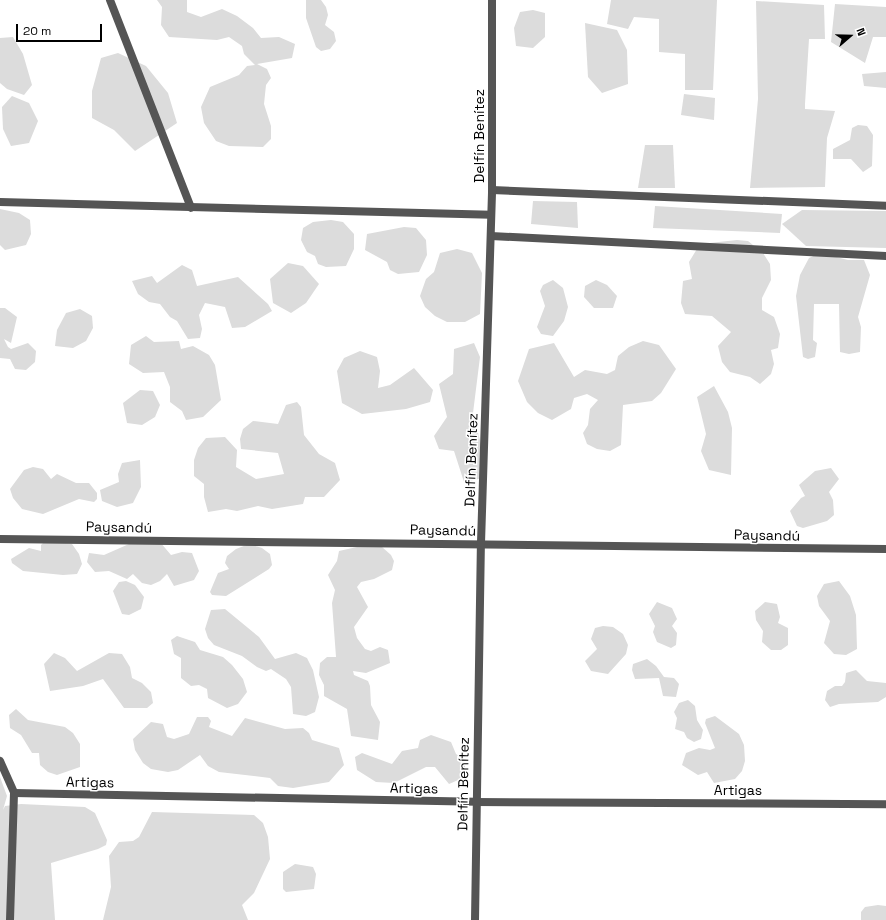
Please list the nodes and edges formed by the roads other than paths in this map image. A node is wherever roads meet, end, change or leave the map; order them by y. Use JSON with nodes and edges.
{"nodes":[{"id":1,"x":110,"y":0,"type":"edge"},
{"id":2,"x":492,"y":0,"type":"edge"},
{"id":3,"x":492,"y":190,"type":"junction"},
{"id":4,"x":0,"y":202,"type":"edge"},
{"id":5,"x":886,"y":206,"type":"edge"},
{"id":6,"x":191,"y":208,"type":"junction"},
{"id":7,"x":491,"y":215,"type":"junction"},
{"id":8,"x":491,"y":236,"type":"junction"},
{"id":9,"x":886,"y":256,"type":"edge"},
{"id":10,"x":0,"y":539,"type":"edge"},
{"id":11,"x":481,"y":543,"type":"junction"},
{"id":12,"x":886,"y":550,"type":"edge"},
{"id":13,"x":0,"y":761,"type":"edge"},
{"id":14,"x":14,"y":793,"type":"junction"},
{"id":15,"x":476,"y":802,"type":"junction"},
{"id":16,"x":886,"y":804,"type":"edge"},
{"id":17,"x":10,"y":920,"type":"edge"},
{"id":18,"x":475,"y":920,"type":"edge"}],
"edges":[{"from":1,"to":6,"type":"street"},
{"from":2,"to":3,"type":"street","name":"Delfín Benítez"},
{"from":3,"to":5,"type":"street"},
{"from":3,"to":7,"type":"street","name":"Delfín Benítez"},
{"from":4,"to":6,"type":"street"},
{"from":6,"to":7,"type":"street"},
{"from":7,"to":8,"type":"street","name":"Delfín Benítez"},
{"from":8,"to":9,"type":"street"},
{"from":8,"to":11,"type":"street","name":"Delfín Benítez"},
{"from":10,"to":11,"type":"street","name":"Paysandú"},
{"from":11,"to":12,"type":"street","name":"Paysandú"},
{"from":11,"to":15,"type":"street","name":"Delfín Benítez"},
{"from":13,"to":14,"type":"street"},
{"from":14,"to":15,"type":"street","name":"Artigas"},
{"from":14,"to":17,"type":"street"},
{"from":15,"to":16,"type":"street","name":"Artigas"},
{"from":15,"to":18,"type":"street","name":"Delfín Benítez"}]}
